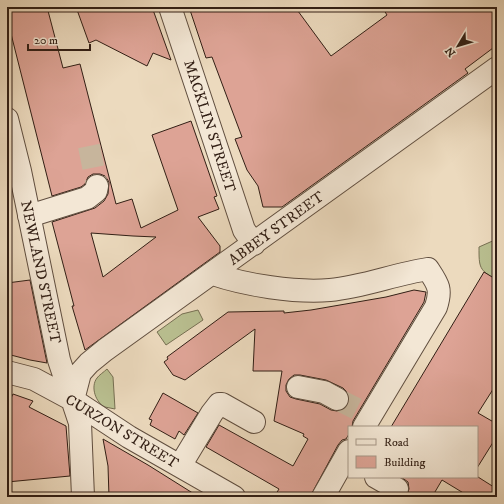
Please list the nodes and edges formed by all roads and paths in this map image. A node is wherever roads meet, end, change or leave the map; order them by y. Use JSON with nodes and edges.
{"nodes":[{"id":1,"x":170,"y":7,"type":"edge"},
{"id":2,"x":497,"y":68,"type":"edge"},
{"id":3,"x":7,"y":119,"type":"edge"},
{"id":4,"x":97,"y":186,"type":"dead end"},
{"id":5,"x":29,"y":216,"type":"junction"},
{"id":6,"x":254,"y":244,"type":"junction"},
{"id":7,"x":212,"y":274,"type":"junction"},
{"id":8,"x":7,"y":372,"type":"edge"},
{"id":9,"x":298,"y":387,"type":"dead end"},
{"id":10,"x":337,"y":399,"type":"tunnel mouth"},
{"id":11,"x":73,"y":400,"type":"junction"},
{"id":12,"x":366,"y":418,"type":"edge"},
{"id":13,"x":254,"y":422,"type":"dead end"},
{"id":14,"x":347,"y":458,"type":"edge"},
{"id":15,"x":180,"y":466,"type":"junction"},
{"id":16,"x":378,"y":478,"type":"edge"},
{"id":17,"x":397,"y":489,"type":"dead end"},
{"id":18,"x":83,"y":497,"type":"edge"},
{"id":19,"x":234,"y":497,"type":"edge"},
{"id":20,"x":323,"y":497,"type":"edge"}],
"edges":[{"from":1,"to":6,"type":"street","name":"MACKLIN STREET"},
{"from":2,"to":6,"type":"street","name":"ABBEY STREET"},
{"from":3,"to":5,"type":"street","name":"NEWLAND STREET"},
{"from":4,"to":5,"type":"street"},
{"from":5,"to":11,"type":"street","name":"NEWLAND STREET"},
{"from":6,"to":7,"type":"street","name":"ABBEY STREET"},
{"from":7,"to":11,"type":"street","name":"ABBEY STREET"},
{"from":7,"to":12,"type":"street"},
{"from":8,"to":11,"type":"street","name":"CURZON STREET"},
{"from":9,"to":10,"type":"street"},
{"from":11,"to":15,"type":"street","name":"CURZON STREET"},
{"from":11,"to":18,"type":"street","name":"NEWLAND STREET"},
{"from":13,"to":15,"type":"street"},
{"from":14,"to":20,"type":"street"},
{"from":15,"to":19,"type":"street","name":"CURZON STREET"},
{"from":16,"to":17,"type":"street"}]}
